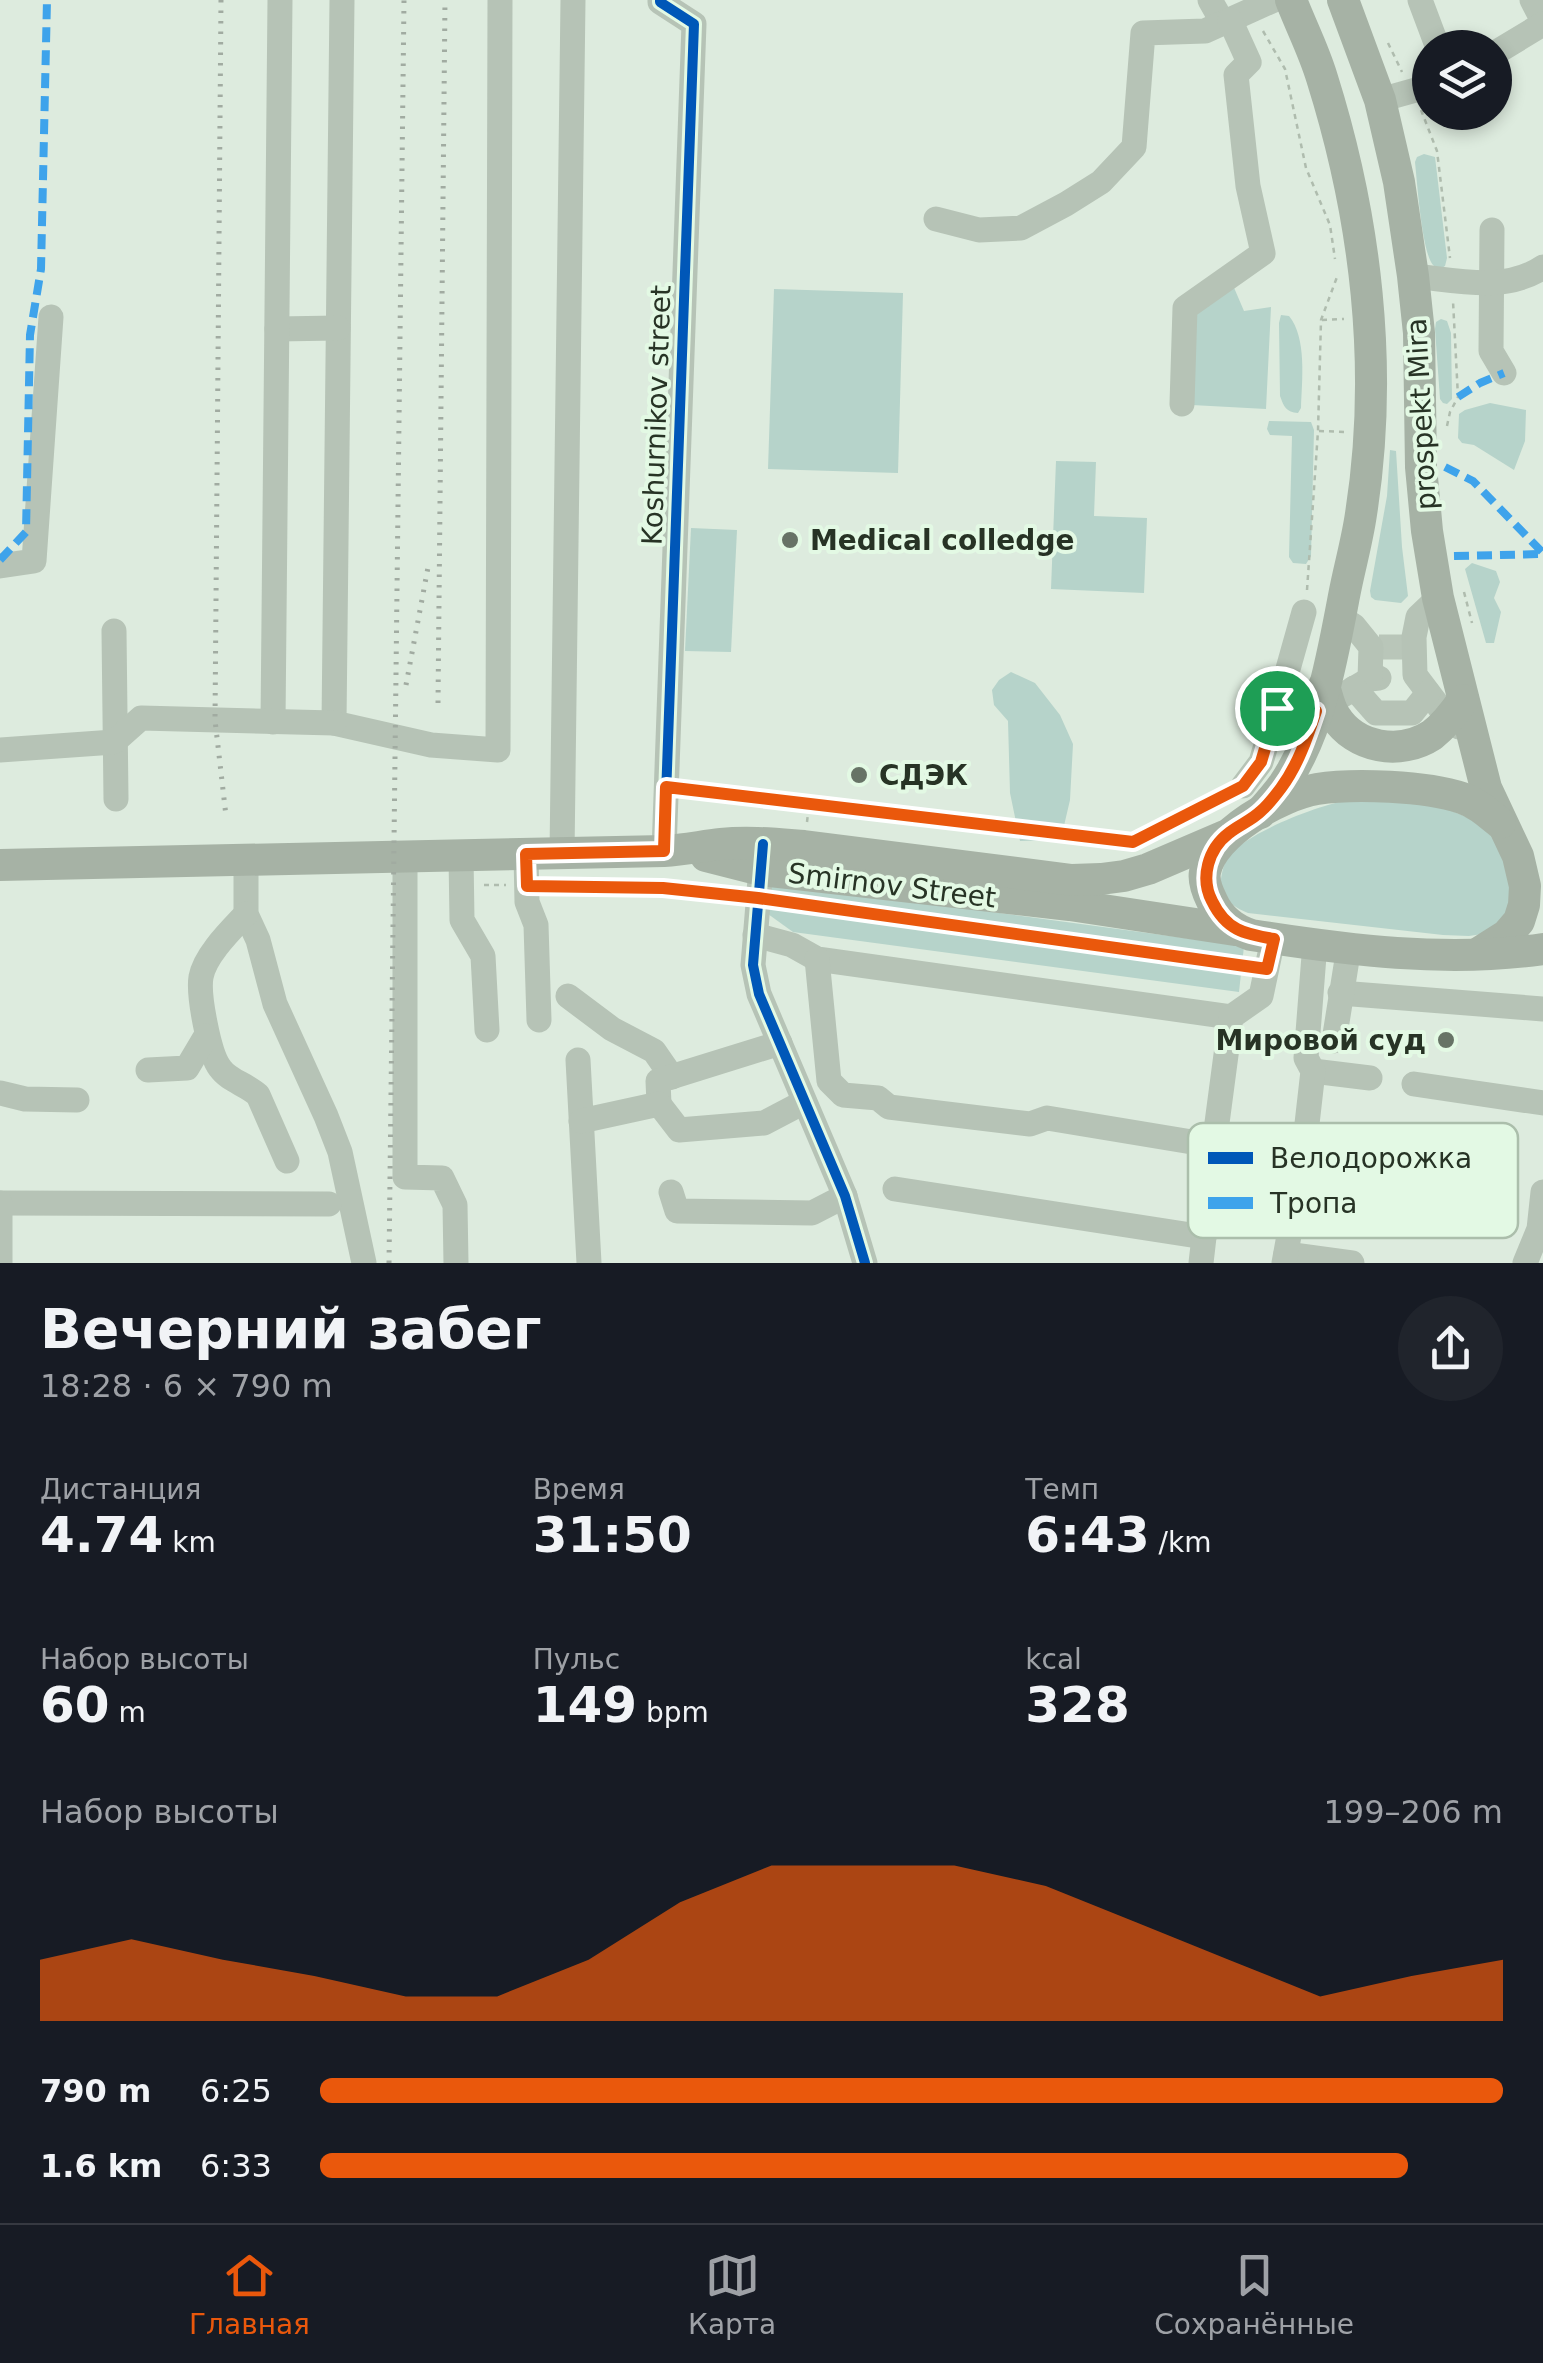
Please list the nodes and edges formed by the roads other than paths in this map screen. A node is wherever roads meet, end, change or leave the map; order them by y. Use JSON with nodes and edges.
{"nodes":[{"id":1,"x":280,"y":0,"type":"edge"},
{"id":2,"x":342,"y":0,"type":"edge"},
{"id":3,"x":500,"y":0,"type":"edge"},
{"id":4,"x":573,"y":0,"type":"edge"},
{"id":5,"x":660,"y":0,"type":"edge"},
{"id":6,"x":1210,"y":0,"type":"edge"},
{"id":7,"x":1291,"y":0,"type":"edge"},
{"id":8,"x":1342,"y":0,"type":"edge"},
{"id":9,"x":1420,"y":0,"type":"edge"},
{"id":10,"x":1532,"y":0,"type":"edge"},
{"id":11,"x":1244,"y":13,"type":"edge"},
{"id":12,"x":1543,"y":22,"type":"edge"},
{"id":13,"x":1431,"y":30,"type":"edge"},
{"id":14,"x":1512,"y":42,"type":"edge"},
{"id":15,"x":1412,"y":91,"type":"edge"},
{"id":16,"x":1380,"y":100,"type":"junction"},
{"id":17,"x":936,"y":220,"type":"dead end"},
{"id":18,"x":1492,"y":230,"type":"dead end"},
{"id":19,"x":1543,"y":268,"type":"edge"},
{"id":20,"x":1413,"y":276,"type":"junction"},
{"id":21,"x":1492,"y":284,"type":"junction"},
{"id":22,"x":51,"y":317,"type":"dead end"},
{"id":23,"x":277,"y":328,"type":"junction"},
{"id":24,"x":338,"y":328,"type":"junction"},
{"id":25,"x":1504,"y":372,"type":"dead end"},
{"id":26,"x":1182,"y":404,"type":"dead end"},
{"id":27,"x":0,"y":566,"type":"edge"},
{"id":28,"x":1450,"y":594,"type":"junction"},
{"id":29,"x":1304,"y":612,"type":"road end"},
{"id":30,"x":1340,"y":617,"type":"junction"},
{"id":31,"x":114,"y":631,"type":"dead end"},
{"id":32,"x":1417,"y":681,"type":"junction"},
{"id":33,"x":1345,"y":691,"type":"junction"},
{"id":34,"x":1277,"y":708,"type":"junction"},
{"id":35,"x":1461,"y":718,"type":"junction"},
{"id":36,"x":273,"y":722,"type":"junction"},
{"id":37,"x":334,"y":723,"type":"junction"},
{"id":38,"x":114,"y":742,"type":"junction"},
{"id":39,"x":0,"y":750,"type":"edge"},
{"id":40,"x":1277,"y":766,"type":"junction"},
{"id":41,"x":1342,"y":788,"type":"junction"},
{"id":42,"x":116,"y":798,"type":"dead end"},
{"id":43,"x":1252,"y":799,"type":"junction"},
{"id":44,"x":1225,"y":836,"type":"junction"},
{"id":45,"x":673,"y":851,"type":"junction"},
{"id":46,"x":1521,"y":853,"type":"edge"},
{"id":47,"x":562,"y":854,"type":"junction"},
{"id":48,"x":460,"y":856,"type":"junction"},
{"id":49,"x":404,"y":858,"type":"junction"},
{"id":50,"x":246,"y":861,"type":"junction"},
{"id":51,"x":0,"y":866,"type":"edge"},
{"id":52,"x":526,"y":870,"type":"junction"},
{"id":53,"x":761,"y":870,"type":"junction"},
{"id":54,"x":246,"y":914,"type":"junction"},
{"id":55,"x":1234,"y":930,"type":"junction"},
{"id":56,"x":756,"y":935,"type":"junction"},
{"id":57,"x":1315,"y":943,"type":"junction"},
{"id":58,"x":1349,"y":948,"type":"junction"},
{"id":59,"x":1543,"y":949,"type":"edge"},
{"id":60,"x":1270,"y":954,"type":"junction"},
{"id":61,"x":1477,"y":954,"type":"junction"},
{"id":62,"x":817,"y":959,"type":"junction"},
{"id":63,"x":1340,"y":993,"type":"junction"},
{"id":64,"x":568,"y":996,"type":"dead end"},
{"id":65,"x":1543,"y":1009,"type":"edge"},
{"id":66,"x":1231,"y":1017,"type":"junction"},
{"id":67,"x":539,"y":1020,"type":"dead end"},
{"id":68,"x":487,"y":1030,"type":"dead end"},
{"id":69,"x":206,"y":1036,"type":"junction"},
{"id":70,"x":1334,"y":1041,"type":"dead end"},
{"id":71,"x":780,"y":1043,"type":"junction"},
{"id":72,"x":578,"y":1060,"type":"dead end"},
{"id":73,"x":148,"y":1070,"type":"dead end"},
{"id":74,"x":1313,"y":1072,"type":"junction"},
{"id":75,"x":672,"y":1077,"type":"junction"},
{"id":76,"x":1370,"y":1078,"type":"dead end"},
{"id":77,"x":1414,"y":1084,"type":"dead end"},
{"id":78,"x":0,"y":1093,"type":"edge"},
{"id":79,"x":77,"y":1100,"type":"dead end"},
{"id":80,"x":804,"y":1102,"type":"junction"},
{"id":81,"x":1543,"y":1102,"type":"edge"},
{"id":82,"x":659,"y":1104,"type":"junction"},
{"id":83,"x":582,"y":1121,"type":"junction"},
{"id":84,"x":1217,"y":1123,"type":"edge"},
{"id":85,"x":1307,"y":1123,"type":"edge"},
{"id":86,"x":1188,"y":1141,"type":"edge"},
{"id":87,"x":287,"y":1161,"type":"dead end"},
{"id":88,"x":895,"y":1189,"type":"dead end"},
{"id":89,"x":671,"y":1192,"type":"dead end"},
{"id":90,"x":1543,"y":1192,"type":"edge"},
{"id":91,"x":845,"y":1196,"type":"junction"},
{"id":92,"x":0,"y":1203,"type":"edge"},
{"id":93,"x":329,"y":1204,"type":"dead end"},
{"id":94,"x":1188,"y":1235,"type":"edge"},
{"id":95,"x":1204,"y":1238,"type":"edge"},
{"id":96,"x":1285,"y":1258,"type":"edge"},
{"id":97,"x":0,"y":1263,"type":"edge"},
{"id":98,"x":364,"y":1263,"type":"edge"},
{"id":99,"x":456,"y":1263,"type":"edge"},
{"id":100,"x":589,"y":1263,"type":"edge"},
{"id":101,"x":865,"y":1263,"type":"edge"},
{"id":102,"x":1201,"y":1263,"type":"edge"},
{"id":103,"x":1352,"y":1263,"type":"edge"},
{"id":104,"x":1525,"y":1263,"type":"edge"}],
"edges":[{"from":1,"to":23,"type":"street"},
{"from":2,"to":24,"type":"street"},
{"from":3,"to":37,"type":"street"},
{"from":4,"to":47,"type":"street"},
{"from":5,"to":45,"type":"street","name":"Koshurnikov street"},
{"from":6,"to":11,"type":"street"},
{"from":7,"to":30,"type":"main road","name":"prospekt Mira"},
{"from":8,"to":16,"type":"main road","name":"prospekt Mira"},
{"from":9,"to":13,"type":"street"},
{"from":10,"to":12,"type":"street"},
{"from":11,"to":17,"type":"street"},
{"from":11,"to":26,"type":"street"},
{"from":12,"to":14,"type":"street"},
{"from":15,"to":16,"type":"street"},
{"from":16,"to":20,"type":"main road","name":"prospekt Mira"},
{"from":18,"to":21,"type":"street"},
{"from":19,"to":21,"type":"street"},
{"from":20,"to":21,"type":"street"},
{"from":20,"to":28,"type":"main road","name":"prospekt Mira"},
{"from":21,"to":25,"type":"street"},
{"from":22,"to":27,"type":"street"},
{"from":23,"to":24,"type":"street"},
{"from":23,"to":36,"type":"street"},
{"from":24,"to":37,"type":"street"},
{"from":28,"to":32,"type":"street"},
{"from":28,"to":35,"type":"main road","name":"prospekt Mira"},
{"from":29,"to":34,"type":"street"},
{"from":30,"to":33,"type":"main road","name":"prospekt Mira"},
{"from":30,"to":33,"type":"street"},
{"from":31,"to":38,"type":"street"},
{"from":32,"to":33,"type":"street"},
{"from":32,"to":35,"type":"street"},
{"from":33,"to":34,"type":"street"},
{"from":33,"to":35,"type":"main road"},
{"from":33,"to":40,"type":"main road","name":"prospekt Mira"},
{"from":34,"to":40,"type":"street"},
{"from":35,"to":46,"type":"main road","name":"prospekt Mira"},
{"from":36,"to":37,"type":"street"},
{"from":36,"to":38,"type":"street"},
{"from":38,"to":39,"type":"street"},
{"from":38,"to":42,"type":"street"},
{"from":40,"to":41,"type":"street"},
{"from":40,"to":43,"type":"main road","name":"prospekt Mira"},
{"from":41,"to":43,"type":"main road"},
{"from":41,"to":46,"type":"main road"},
{"from":43,"to":44,"type":"main road","name":"Smirnov Street"},
{"from":44,"to":53,"type":"main road","name":"Smirnov Street"},
{"from":44,"to":55,"type":"main road"},
{"from":45,"to":47,"type":"main road","name":"Smirnov Street"},
{"from":45,"to":53,"type":"main road","name":"Smirnov Street"},
{"from":46,"to":61,"type":"main road","name":"prospekt Mira"},
{"from":47,"to":52,"type":"main road","name":"Smirnov Street"},
{"from":48,"to":49,"type":"main road","name":"Smirnov Street"},
{"from":48,"to":52,"type":"main road","name":"Smirnov Street"},
{"from":48,"to":68,"type":"street"},
{"from":49,"to":50,"type":"main road","name":"Smirnov Street"},
{"from":49,"to":99,"type":"street"},
{"from":50,"to":51,"type":"main road","name":"Smirnov Street"},
{"from":50,"to":54,"type":"street"},
{"from":52,"to":67,"type":"street"},
{"from":53,"to":55,"type":"main road","name":"Smirnov Street"},
{"from":53,"to":56,"type":"street"},
{"from":54,"to":69,"type":"street"},
{"from":54,"to":98,"type":"street"},
{"from":55,"to":60,"type":"main road","name":"Smirnov Street"},
{"from":56,"to":62,"type":"street"},
{"from":56,"to":71,"type":"street"},
{"from":57,"to":58,"type":"main road","name":"Smirnov Street"},
{"from":57,"to":60,"type":"main road","name":"Smirnov Street"},
{"from":57,"to":74,"type":"street"},
{"from":58,"to":61,"type":"main road","name":"Smirnov Street"},
{"from":58,"to":63,"type":"street"},
{"from":59,"to":61,"type":"main road"},
{"from":60,"to":66,"type":"street"},
{"from":62,"to":66,"type":"street"},
{"from":62,"to":86,"type":"street"},
{"from":63,"to":65,"type":"street"},
{"from":63,"to":70,"type":"street"},
{"from":64,"to":75,"type":"street"},
{"from":66,"to":84,"type":"street"},
{"from":69,"to":73,"type":"street"},
{"from":69,"to":87,"type":"street"},
{"from":71,"to":75,"type":"street"},
{"from":71,"to":80,"type":"street"},
{"from":72,"to":83,"type":"street"},
{"from":74,"to":76,"type":"street"},
{"from":74,"to":85,"type":"street"},
{"from":75,"to":82,"type":"street"},
{"from":77,"to":81,"type":"street"},
{"from":78,"to":79,"type":"street"},
{"from":80,"to":82,"type":"street"},
{"from":80,"to":91,"type":"street"},
{"from":82,"to":83,"type":"street"},
{"from":83,"to":100,"type":"street"},
{"from":88,"to":94,"type":"street"},
{"from":89,"to":91,"type":"street"},
{"from":90,"to":104,"type":"street"},
{"from":91,"to":101,"type":"street"},
{"from":92,"to":93,"type":"street"},
{"from":92,"to":97,"type":"street"},
{"from":95,"to":102,"type":"street"},
{"from":96,"to":103,"type":"street"}]}
